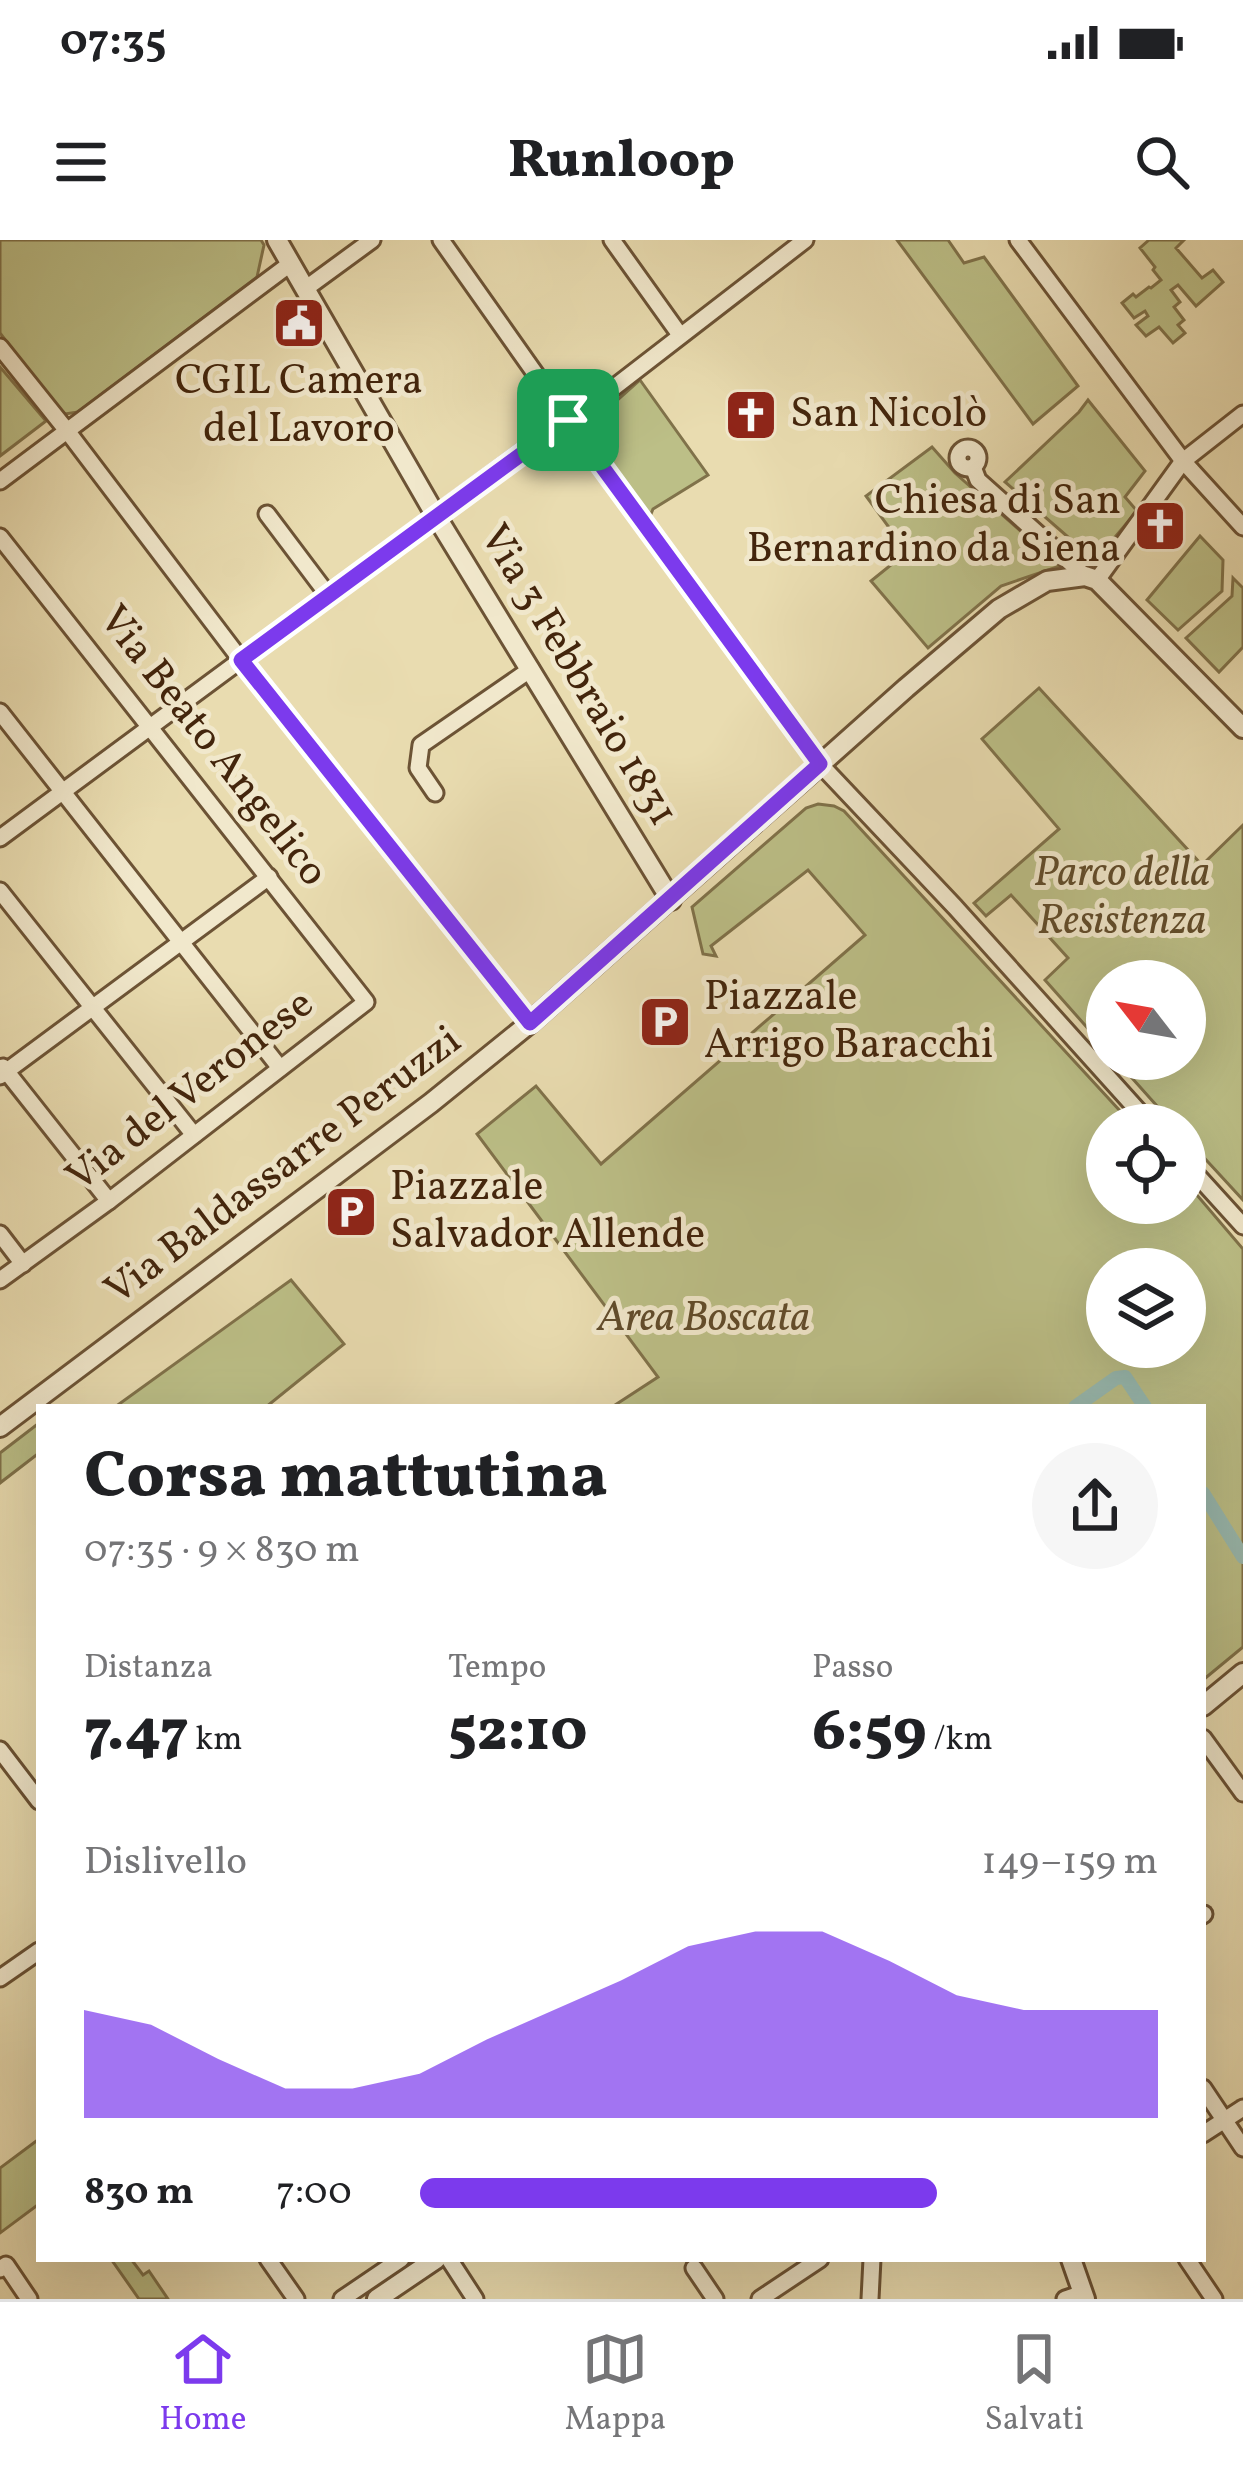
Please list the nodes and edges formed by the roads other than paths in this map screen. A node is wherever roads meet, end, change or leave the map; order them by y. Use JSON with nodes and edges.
{"nodes":[{"id":1,"x":277,"y":240,"type":"edge"},
{"id":2,"x":372,"y":240,"type":"edge"},
{"id":3,"x":441,"y":240,"type":"edge"},
{"id":4,"x":612,"y":240,"type":"edge"},
{"id":5,"x":768,"y":240,"type":"edge"},
{"id":6,"x":805,"y":240,"type":"edge"},
{"id":7,"x":1018,"y":240,"type":"edge"},
{"id":8,"x":781,"y":258,"type":"junction"},
{"id":9,"x":290,"y":264,"type":"junction"},
{"id":10,"x":305,"y":290,"type":"junction"},
{"id":11,"x":680,"y":335,"type":"junction"},
{"id":12,"x":0,"y":347,"type":"edge"},
{"id":13,"x":1243,"y":414,"type":"edge"},
{"id":14,"x":568,"y":420,"type":"junction"},
{"id":15,"x":68,"y":432,"type":"junction"},
{"id":16,"x":1183,"y":461,"type":"junction"},
{"id":17,"x":973,"y":466,"type":"dead end"},
{"id":18,"x":0,"y":481,"type":"edge"},
{"id":19,"x":267,"y":514,"type":"dead end"},
{"id":20,"x":436,"y":516,"type":"junction"},
{"id":21,"x":1243,"y":527,"type":"edge"},
{"id":22,"x":0,"y":537,"type":"edge"},
{"id":23,"x":1091,"y":578,"type":"junction"},
{"id":24,"x":328,"y":596,"type":"junction"},
{"id":25,"x":241,"y":660,"type":"junction"},
{"id":26,"x":531,"y":669,"type":"junction"},
{"id":27,"x":0,"y":712,"type":"edge"},
{"id":28,"x":150,"y":727,"type":"junction"},
{"id":29,"x":1243,"y":728,"type":"edge"},
{"id":30,"x":820,"y":764,"type":"junction"},
{"id":31,"x":62,"y":792,"type":"junction"},
{"id":32,"x":435,"y":793,"type":"dead end"},
{"id":33,"x":0,"y":838,"type":"edge"},
{"id":34,"x":269,"y":877,"type":"junction"},
{"id":35,"x":0,"y":891,"type":"edge"},
{"id":36,"x":671,"y":900,"type":"junction"},
{"id":37,"x":182,"y":942,"type":"junction"},
{"id":38,"x":366,"y":1002,"type":"joint"},
{"id":39,"x":94,"y":1007,"type":"junction"},
{"id":40,"x":530,"y":1023,"type":"junction"},
{"id":41,"x":280,"y":1068,"type":"junction"},
{"id":42,"x":2,"y":1071,"type":"edge"},
{"id":43,"x":1132,"y":1104,"type":"edge"},
{"id":44,"x":194,"y":1135,"type":"junction"},
{"id":45,"x":1206,"y":1185,"type":"edge"},
{"id":46,"x":109,"y":1202,"type":"junction"},
{"id":47,"x":1243,"y":1226,"type":"edge"},
{"id":48,"x":0,"y":1234,"type":"edge"},
{"id":49,"x":23,"y":1264,"type":"junction"},
{"id":50,"x":0,"y":1280,"type":"edge"},
{"id":51,"x":3,"y":1417,"type":"edge"},
{"id":52,"x":1243,"y":1673,"type":"edge"},
{"id":53,"x":1206,"y":1704,"type":"edge"},
{"id":54,"x":1206,"y":1742,"type":"edge"},
{"id":55,"x":0,"y":1750,"type":"edge"},
{"id":56,"x":1243,"y":1793,"type":"edge"},
{"id":57,"x":36,"y":1797,"type":"edge"},
{"id":58,"x":36,"y":1953,"type":"edge"},
{"id":59,"x":0,"y":1978,"type":"edge"},
{"id":60,"x":1206,"y":2093,"type":"edge"},
{"id":61,"x":1243,"y":2108,"type":"edge"},
{"id":62,"x":1224,"y":2120,"type":"junction"},
{"id":63,"x":1206,"y":2132,"type":"edge"},
{"id":64,"x":1243,"y":2148,"type":"edge"},
{"id":65,"x":270,"y":2262,"type":"edge"},
{"id":66,"x":397,"y":2262,"type":"edge"},
{"id":67,"x":431,"y":2262,"type":"edge"},
{"id":68,"x":450,"y":2262,"type":"edge"},
{"id":69,"x":816,"y":2262,"type":"edge"},
{"id":70,"x":872,"y":2262,"type":"edge"},
{"id":71,"x":1072,"y":2262,"type":"edge"},
{"id":72,"x":1189,"y":2262,"type":"edge"},
{"id":73,"x":694,"y":2268,"type":"dead end"},
{"id":74,"x":0,"y":2269,"type":"edge"},
{"id":75,"x":1078,"y":2297,"type":"edge"},
{"id":76,"x":29,"y":2299,"type":"edge"},
{"id":77,"x":296,"y":2299,"type":"edge"},
{"id":78,"x":342,"y":2299,"type":"edge"},
{"id":79,"x":377,"y":2299,"type":"edge"},
{"id":80,"x":475,"y":2299,"type":"edge"},
{"id":81,"x":715,"y":2299,"type":"edge"},
{"id":82,"x":760,"y":2299,"type":"edge"},
{"id":83,"x":870,"y":2299,"type":"edge"},
{"id":84,"x":1214,"y":2299,"type":"edge"}],
"edges":[{"from":1,"to":9,"type":"street","name":"Via 3 Febbraio 1831"},
{"from":2,"to":10,"type":"street"},
{"from":3,"to":14,"type":"street"},
{"from":4,"to":11,"type":"street"},
{"from":5,"to":8,"type":"street"},
{"from":6,"to":8,"type":"street"},
{"from":7,"to":16,"type":"street"},
{"from":8,"to":11,"type":"street"},
{"from":9,"to":10,"type":"street","name":"Via 3 Febbraio 1831"},
{"from":9,"to":15,"type":"street"},
{"from":10,"to":20,"type":"street","name":"Via 3 Febbraio 1831"},
{"from":11,"to":14,"type":"street"},
{"from":12,"to":15,"type":"street"},
{"from":13,"to":16,"type":"street"},
{"from":14,"to":20,"type":"street"},
{"from":14,"to":30,"type":"street"},
{"from":15,"to":18,"type":"street"},
{"from":15,"to":25,"type":"street"},
{"from":16,"to":21,"type":"street"},
{"from":16,"to":23,"type":"street"},
{"from":17,"to":23,"type":"street"},
{"from":19,"to":24,"type":"street"},
{"from":20,"to":24,"type":"street"},
{"from":20,"to":26,"type":"street","name":"Via 3 Febbraio 1831"},
{"from":22,"to":28,"type":"street","name":"Via Beato Angelico"},
{"from":23,"to":29,"type":"street"},
{"from":23,"to":30,"type":"street","name":"Via Baldassarre Peruzzi"},
{"from":24,"to":25,"type":"street"},
{"from":25,"to":28,"type":"street"},
{"from":25,"to":40,"type":"street"},
{"from":26,"to":32,"type":"street"},
{"from":26,"to":36,"type":"street","name":"Via 3 Febbraio 1831"},
{"from":27,"to":31,"type":"street"},
{"from":28,"to":31,"type":"street"},
{"from":28,"to":34,"type":"street","name":"Via Beato Angelico"},
{"from":30,"to":36,"type":"street","name":"Via Baldassarre Peruzzi"},
{"from":30,"to":43,"type":"street"},
{"from":31,"to":33,"type":"street"},
{"from":31,"to":37,"type":"street"},
{"from":34,"to":37,"type":"street"},
{"from":34,"to":38,"type":"street","name":"Via Beato Angelico"},
{"from":35,"to":39,"type":"street"},
{"from":36,"to":40,"type":"street","name":"Via Baldassarre Peruzzi"},
{"from":37,"to":39,"type":"street"},
{"from":37,"to":41,"type":"street"},
{"from":38,"to":41,"type":"street","name":"Via del Veronese"},
{"from":39,"to":42,"type":"street"},
{"from":39,"to":44,"type":"street"},
{"from":40,"to":51,"type":"street","name":"Via Baldassarre Peruzzi"},
{"from":41,"to":44,"type":"street","name":"Via del Veronese"},
{"from":42,"to":46,"type":"street"},
{"from":44,"to":46,"type":"street","name":"Via del Veronese"},
{"from":45,"to":47,"type":"street"},
{"from":46,"to":49,"type":"street","name":"Via del Veronese"},
{"from":48,"to":49,"type":"street"},
{"from":49,"to":50,"type":"street","name":"Via del Veronese"},
{"from":52,"to":53,"type":"street"},
{"from":54,"to":56,"type":"street"},
{"from":55,"to":57,"type":"street"},
{"from":58,"to":59,"type":"street"},
{"from":60,"to":62,"type":"street"},
{"from":61,"to":62,"type":"street"},
{"from":62,"to":63,"type":"street"},
{"from":62,"to":64,"type":"street"},
{"from":65,"to":77,"type":"street"},
{"from":66,"to":78,"type":"street"},
{"from":67,"to":79,"type":"street"},
{"from":68,"to":80,"type":"street"},
{"from":69,"to":82,"type":"street"},
{"from":70,"to":83,"type":"street"},
{"from":71,"to":75,"type":"street"},
{"from":72,"to":84,"type":"street"},
{"from":73,"to":81,"type":"street"},
{"from":74,"to":76,"type":"street"}]}
